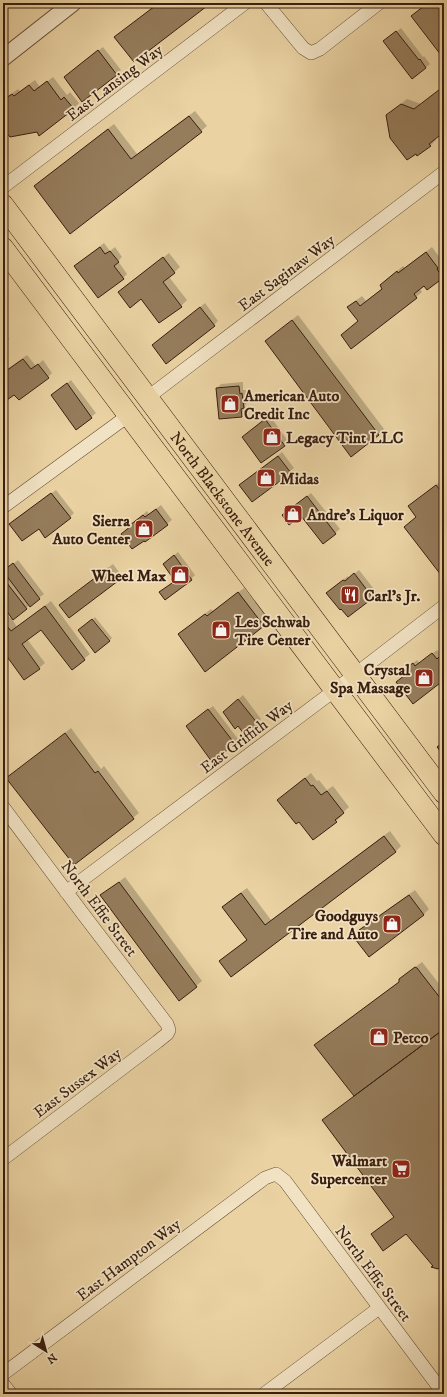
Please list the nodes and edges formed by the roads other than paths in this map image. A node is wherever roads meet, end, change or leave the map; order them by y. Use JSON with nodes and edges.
{"nodes":[{"id":1,"x":73,"y":3,"type":"edge"},
{"id":2,"x":245,"y":3,"type":"edge"},
{"id":3,"x":266,"y":3,"type":"edge"},
{"id":4,"x":379,"y":3,"type":"edge"},
{"id":5,"x":3,"y":58,"type":"edge"},
{"id":6,"x":444,"y":172,"type":"edge"},
{"id":7,"x":3,"y":187,"type":"edge"},
{"id":8,"x":3,"y":205,"type":"edge"},
{"id":9,"x":3,"y":248,"type":"edge"},
{"id":10,"x":88,"y":361,"type":"junction"},
{"id":11,"x":147,"y":398,"type":"junction"},
{"id":12,"x":129,"y":415,"type":"junction"},
{"id":13,"x":205,"y":475,"type":"junction"},
{"id":14,"x":3,"y":507,"type":"edge"},
{"id":15,"x":444,"y":606,"type":"edge"},
{"id":16,"x":355,"y":675,"type":"junction"},
{"id":17,"x":335,"y":690,"type":"junction"},
{"id":18,"x":444,"y":793,"type":"edge"},
{"id":19,"x":3,"y":807,"type":"edge"},
{"id":20,"x":444,"y":835,"type":"edge"},
{"id":21,"x":66,"y":892,"type":"junction"},
{"id":22,"x":169,"y":1030,"type":"joint"},
{"id":23,"x":3,"y":1159,"type":"edge"},
{"id":24,"x":276,"y":1174,"type":"joint"},
{"id":25,"x":379,"y":1308,"type":"junction"},
{"id":26,"x":3,"y":1374,"type":"edge"},
{"id":27,"x":3,"y":1384,"type":"edge"},
{"id":28,"x":11,"y":1394,"type":"edge"},
{"id":29,"x":264,"y":1394,"type":"edge"},
{"id":30,"x":444,"y":1394,"type":"edge"}],
"edges":[{"from":1,"to":5,"type":"street"},
{"from":2,"to":7,"type":"street","name":"East Lansing Way"},
{"from":3,"to":4,"type":"street"},
{"from":6,"to":11,"type":"street","name":"East Saginaw Way"},
{"from":8,"to":11,"type":"main road","name":"North Blackstone Avenue"},
{"from":9,"to":10,"type":"main road","name":"North Blackstone Avenue"},
{"from":10,"to":11,"type":"main road"},
{"from":10,"to":12,"type":"main road","name":"North Blackstone Avenue"},
{"from":11,"to":13,"type":"main road","name":"North Blackstone Avenue"},
{"from":12,"to":13,"type":"main road"},
{"from":12,"to":14,"type":"street"},
{"from":12,"to":17,"type":"main road","name":"North Blackstone Avenue"},
{"from":13,"to":16,"type":"main road","name":"North Blackstone Avenue"},
{"from":15,"to":16,"type":"street","name":"East Griffith Way"},
{"from":16,"to":17,"type":"street","name":"East Griffith Way"},
{"from":16,"to":18,"type":"main road","name":"North Blackstone Avenue"},
{"from":17,"to":20,"type":"main road","name":"North Blackstone Avenue"},
{"from":17,"to":21,"type":"street","name":"East Griffith Way"},
{"from":19,"to":21,"type":"street","name":"North Effie Street"},
{"from":21,"to":22,"type":"street","name":"North Effie Street"},
{"from":22,"to":23,"type":"street","name":"East Sussex Way"},
{"from":24,"to":25,"type":"street","name":"North Effie Street"},
{"from":24,"to":26,"type":"street","name":"East Hampton Way"},
{"from":25,"to":29,"type":"street"},
{"from":25,"to":30,"type":"street","name":"North Effie Street"},
{"from":27,"to":28,"type":"street"}]}
